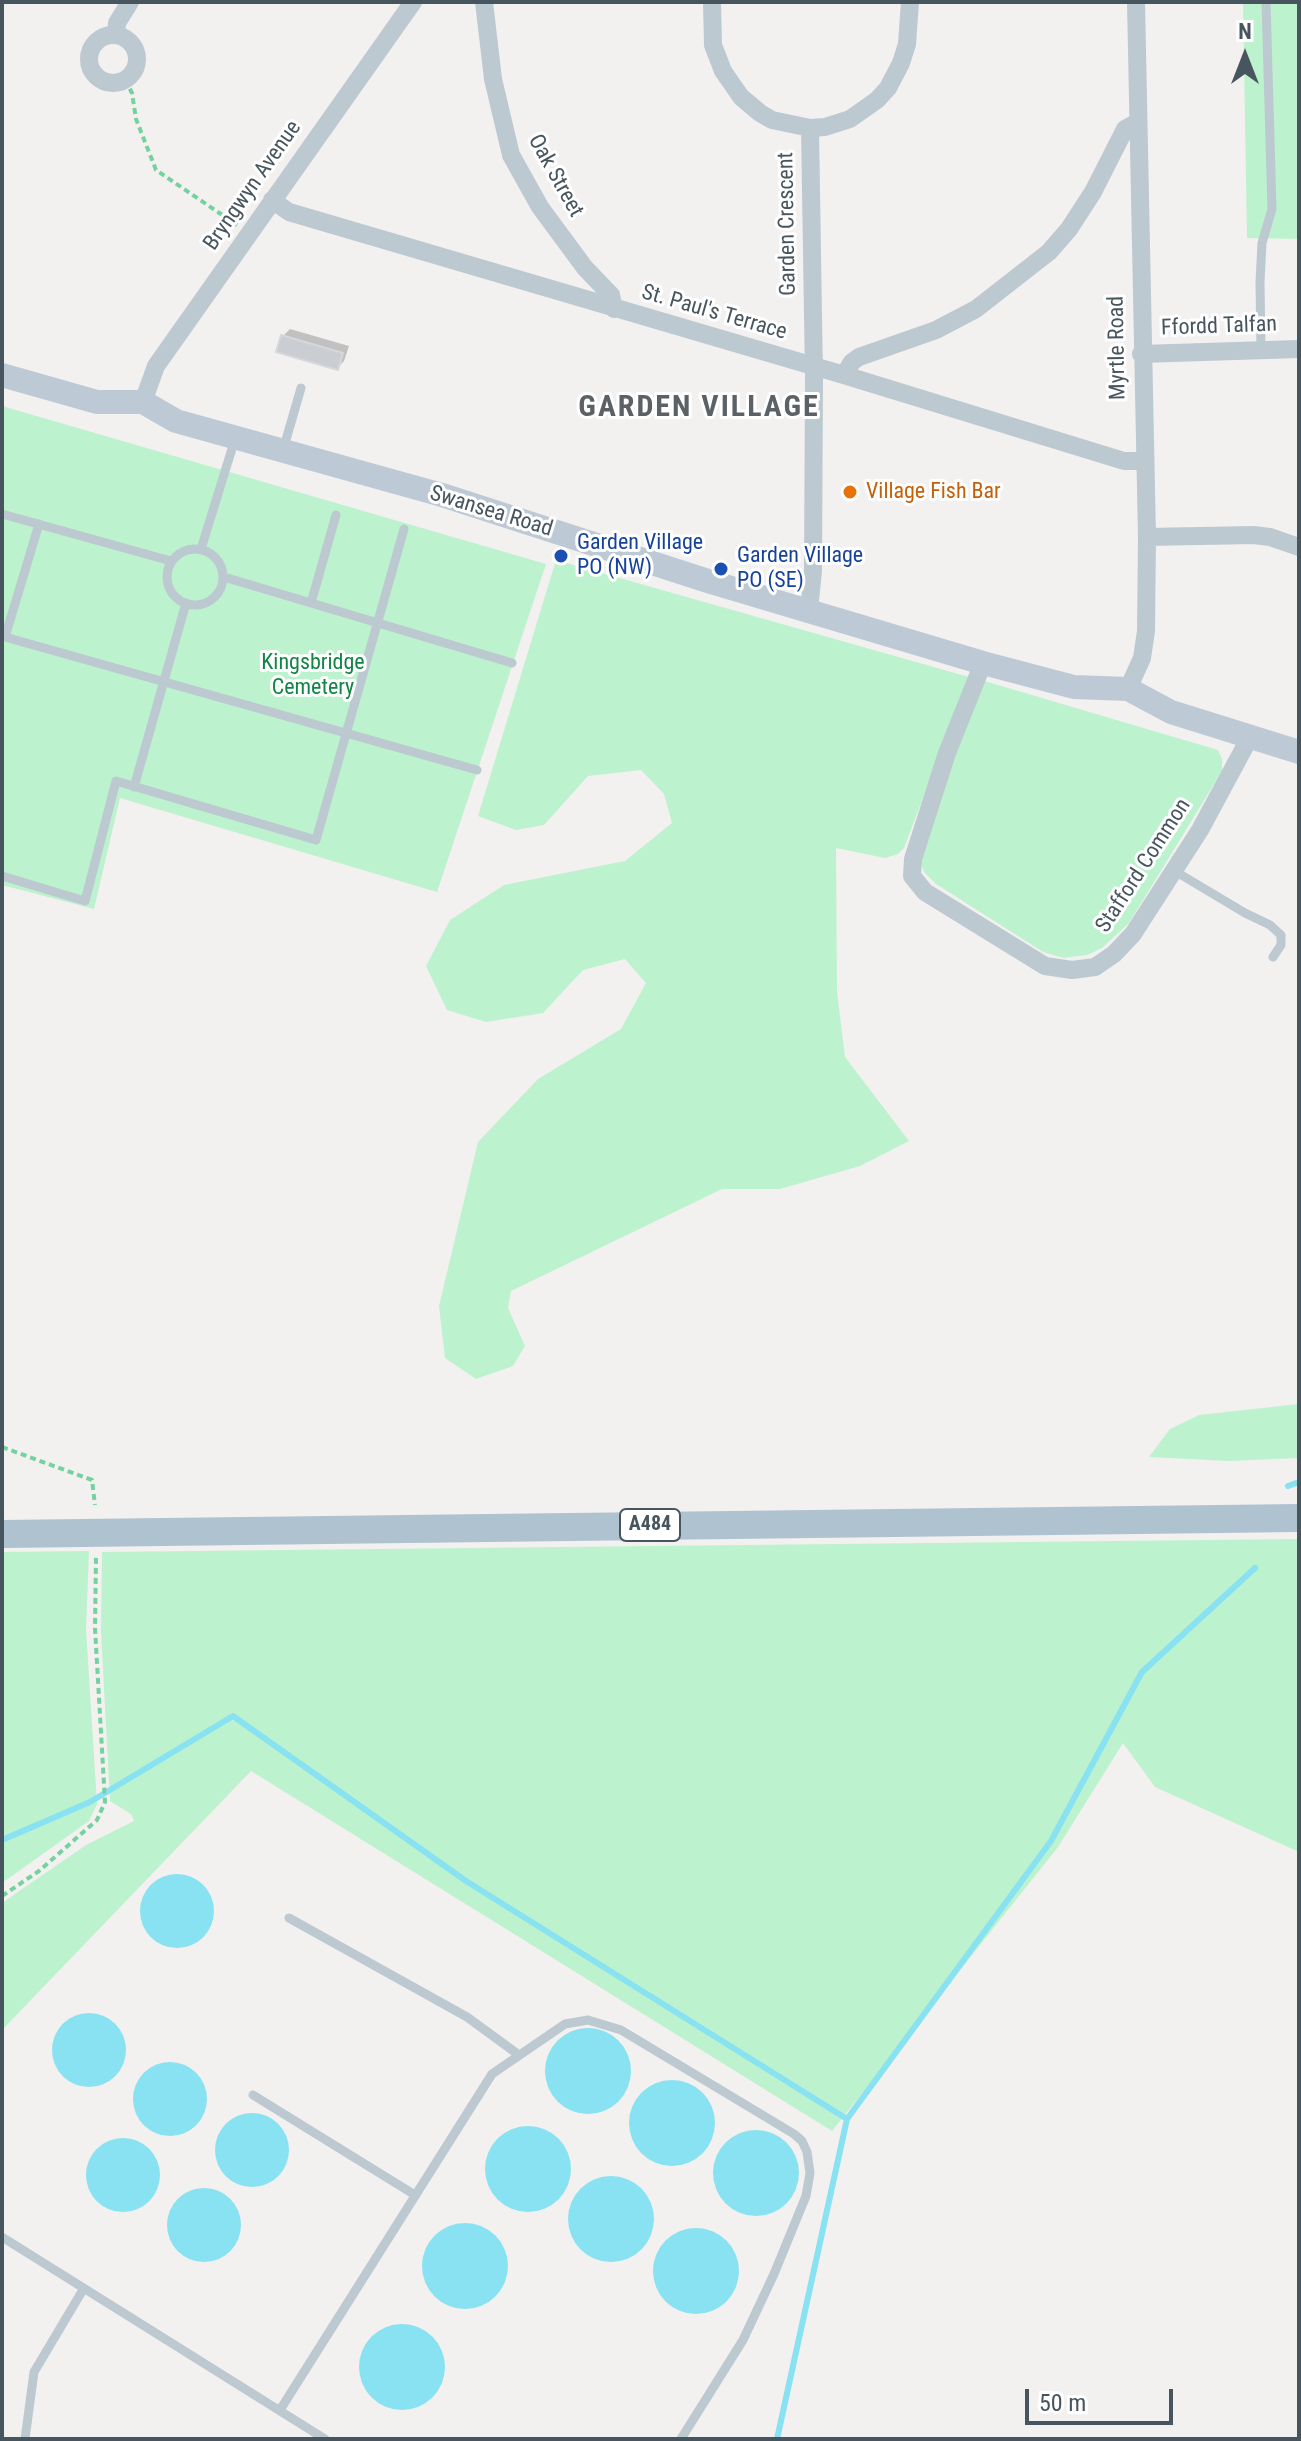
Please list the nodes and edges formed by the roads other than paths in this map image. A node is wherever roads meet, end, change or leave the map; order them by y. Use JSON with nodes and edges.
{"nodes":[{"id":1,"x":130,"y":2,"type":"edge"},
{"id":2,"x":413,"y":2,"type":"edge"},
{"id":3,"x":484,"y":2,"type":"edge"},
{"id":4,"x":712,"y":2,"type":"edge"},
{"id":5,"x":910,"y":2,"type":"edge"},
{"id":6,"x":1136,"y":2,"type":"edge"},
{"id":7,"x":1266,"y":2,"type":"edge"},
{"id":8,"x":116,"y":35,"type":"junction"},
{"id":9,"x":1138,"y":122,"type":"junction"},
{"id":10,"x":810,"y":128,"type":"junction"},
{"id":11,"x":272,"y":200,"type":"junction"},
{"id":12,"x":614,"y":309,"type":"junction"},
{"id":13,"x":1261,"y":349,"type":"junction"},
{"id":14,"x":1299,"y":349,"type":"edge"},
{"id":15,"x":1141,"y":354,"type":"junction"},
{"id":16,"x":814,"y":367,"type":"junction"},
{"id":17,"x":2,"y":375,"type":"edge"},
{"id":18,"x":844,"y":375,"type":"junction"},
{"id":19,"x":301,"y":388,"type":"dead end"},
{"id":20,"x":143,"y":402,"type":"junction"},
{"id":21,"x":235,"y":439,"type":"junction"},
{"id":22,"x":283,"y":452,"type":"junction"},
{"id":23,"x":1145,"y":461,"type":"junction"},
{"id":24,"x":2,"y":514,"type":"edge"},
{"id":25,"x":336,"y":515,"type":"dead end"},
{"id":26,"x":39,"y":524,"type":"junction"},
{"id":27,"x":404,"y":529,"type":"dead end"},
{"id":28,"x":1147,"y":537,"type":"junction"},
{"id":29,"x":1299,"y":547,"type":"edge"},
{"id":30,"x":201,"y":549,"type":"junction"},
{"id":31,"x":171,"y":561,"type":"junction"},
{"id":32,"x":224,"y":577,"type":"junction"},
{"id":33,"x":186,"y":603,"type":"junction"},
{"id":34,"x":311,"y":603,"type":"junction"},
{"id":35,"x":809,"y":610,"type":"junction"},
{"id":36,"x":378,"y":623,"type":"junction"},
{"id":37,"x":5,"y":637,"type":"junction"},
{"id":38,"x":2,"y":649,"type":"edge"},
{"id":39,"x":512,"y":663,"type":"dead end"},
{"id":40,"x":983,"y":663,"type":"junction"},
{"id":41,"x":164,"y":681,"type":"junction"},
{"id":42,"x":1128,"y":689,"type":"junction"},
{"id":43,"x":347,"y":732,"type":"junction"},
{"id":44,"x":1250,"y":737,"type":"junction"},
{"id":45,"x":1299,"y":752,"type":"edge"},
{"id":46,"x":477,"y":770,"type":"dead end"},
{"id":47,"x":134,"y":787,"type":"junction"},
{"id":48,"x":1173,"y":870,"type":"junction"},
{"id":49,"x":2,"y":876,"type":"edge"},
{"id":50,"x":1273,"y":957,"type":"dead end"},
{"id":51,"x":1299,"y":1518,"type":"edge"},
{"id":52,"x":2,"y":1534,"type":"edge"},
{"id":53,"x":289,"y":1918,"type":"dead end"},
{"id":54,"x":519,"y":2055,"type":"junction"},
{"id":55,"x":253,"y":2095,"type":"dead end"},
{"id":56,"x":415,"y":2195,"type":"junction"},
{"id":57,"x":2,"y":2237,"type":"edge"},
{"id":58,"x":84,"y":2288,"type":"junction"},
{"id":59,"x":280,"y":2410,"type":"junction"},
{"id":60,"x":25,"y":2439,"type":"edge"},
{"id":61,"x":325,"y":2439,"type":"edge"},
{"id":62,"x":681,"y":2439,"type":"edge"}],
"edges":[{"from":1,"to":8,"type":"street"},
{"from":2,"to":11,"type":"street","name":"Bryngwyn Avenue"},
{"from":3,"to":12,"type":"street","name":"Oak Street"},
{"from":4,"to":10,"type":"street","name":"Garden Crescent"},
{"from":5,"to":10,"type":"street","name":"Garden Crescent"},
{"from":6,"to":9,"type":"street","name":"Myrtle Road"},
{"from":7,"to":13,"type":"lane"},
{"from":8,"to":8,"type":"street"},
{"from":9,"to":15,"type":"street","name":"Myrtle Road"},
{"from":9,"to":18,"type":"street"},
{"from":10,"to":16,"type":"street","name":"Garden Crescent"},
{"from":11,"to":12,"type":"street","name":"St. Paul's Terrace"},
{"from":11,"to":20,"type":"street","name":"Bryngwyn Avenue"},
{"from":12,"to":16,"type":"street","name":"St. Paul's Terrace"},
{"from":13,"to":14,"type":"street","name":"Ffordd Talfan"},
{"from":13,"to":15,"type":"street","name":"Ffordd Talfan"},
{"from":15,"to":23,"type":"street","name":"Myrtle Road"},
{"from":16,"to":18,"type":"street","name":"St. Paul's Terrace"},
{"from":16,"to":35,"type":"street","name":"Garden Crescent"},
{"from":17,"to":20,"type":"main road","name":"Swansea Road"},
{"from":18,"to":23,"type":"street","name":"St. Paul's Terrace"},
{"from":19,"to":22,"type":"lane"},
{"from":20,"to":21,"type":"main road","name":"Swansea Road"},
{"from":21,"to":22,"type":"main road","name":"Swansea Road"},
{"from":21,"to":30,"type":"lane"},
{"from":22,"to":35,"type":"main road","name":"Swansea Road"},
{"from":23,"to":28,"type":"street","name":"Myrtle Road"},
{"from":24,"to":26,"type":"lane"},
{"from":25,"to":34,"type":"lane"},
{"from":26,"to":31,"type":"lane"},
{"from":26,"to":37,"type":"lane"},
{"from":27,"to":36,"type":"lane"},
{"from":28,"to":29,"type":"street"},
{"from":28,"to":42,"type":"street","name":"Myrtle Road"},
{"from":30,"to":31,"type":"lane"},
{"from":30,"to":32,"type":"lane"},
{"from":31,"to":33,"type":"lane"},
{"from":32,"to":33,"type":"lane"},
{"from":32,"to":34,"type":"lane"},
{"from":33,"to":41,"type":"lane"},
{"from":34,"to":36,"type":"lane"},
{"from":35,"to":40,"type":"main road","name":"Swansea Road"},
{"from":36,"to":39,"type":"lane"},
{"from":36,"to":43,"type":"lane"},
{"from":37,"to":38,"type":"lane"},
{"from":37,"to":41,"type":"lane"},
{"from":40,"to":42,"type":"main road","name":"Swansea Road"},
{"from":40,"to":48,"type":"street","name":"Stafford Common"},
{"from":41,"to":43,"type":"lane"},
{"from":41,"to":47,"type":"lane"},
{"from":42,"to":44,"type":"main road","name":"Swansea Road"},
{"from":43,"to":46,"type":"lane"},
{"from":43,"to":47,"type":"lane"},
{"from":44,"to":45,"type":"main road","name":"Swansea Road"},
{"from":44,"to":48,"type":"street","name":"Stafford Common"},
{"from":47,"to":49,"type":"lane"},
{"from":48,"to":50,"type":"lane"},
{"from":51,"to":52,"type":"main road","number":"A484"},
{"from":53,"to":54,"type":"lane"},
{"from":54,"to":56,"type":"lane"},
{"from":54,"to":62,"type":"lane"},
{"from":55,"to":56,"type":"lane"},
{"from":56,"to":59,"type":"lane"},
{"from":57,"to":58,"type":"lane"},
{"from":58,"to":59,"type":"lane"},
{"from":58,"to":60,"type":"lane"},
{"from":59,"to":61,"type":"lane"}]}
